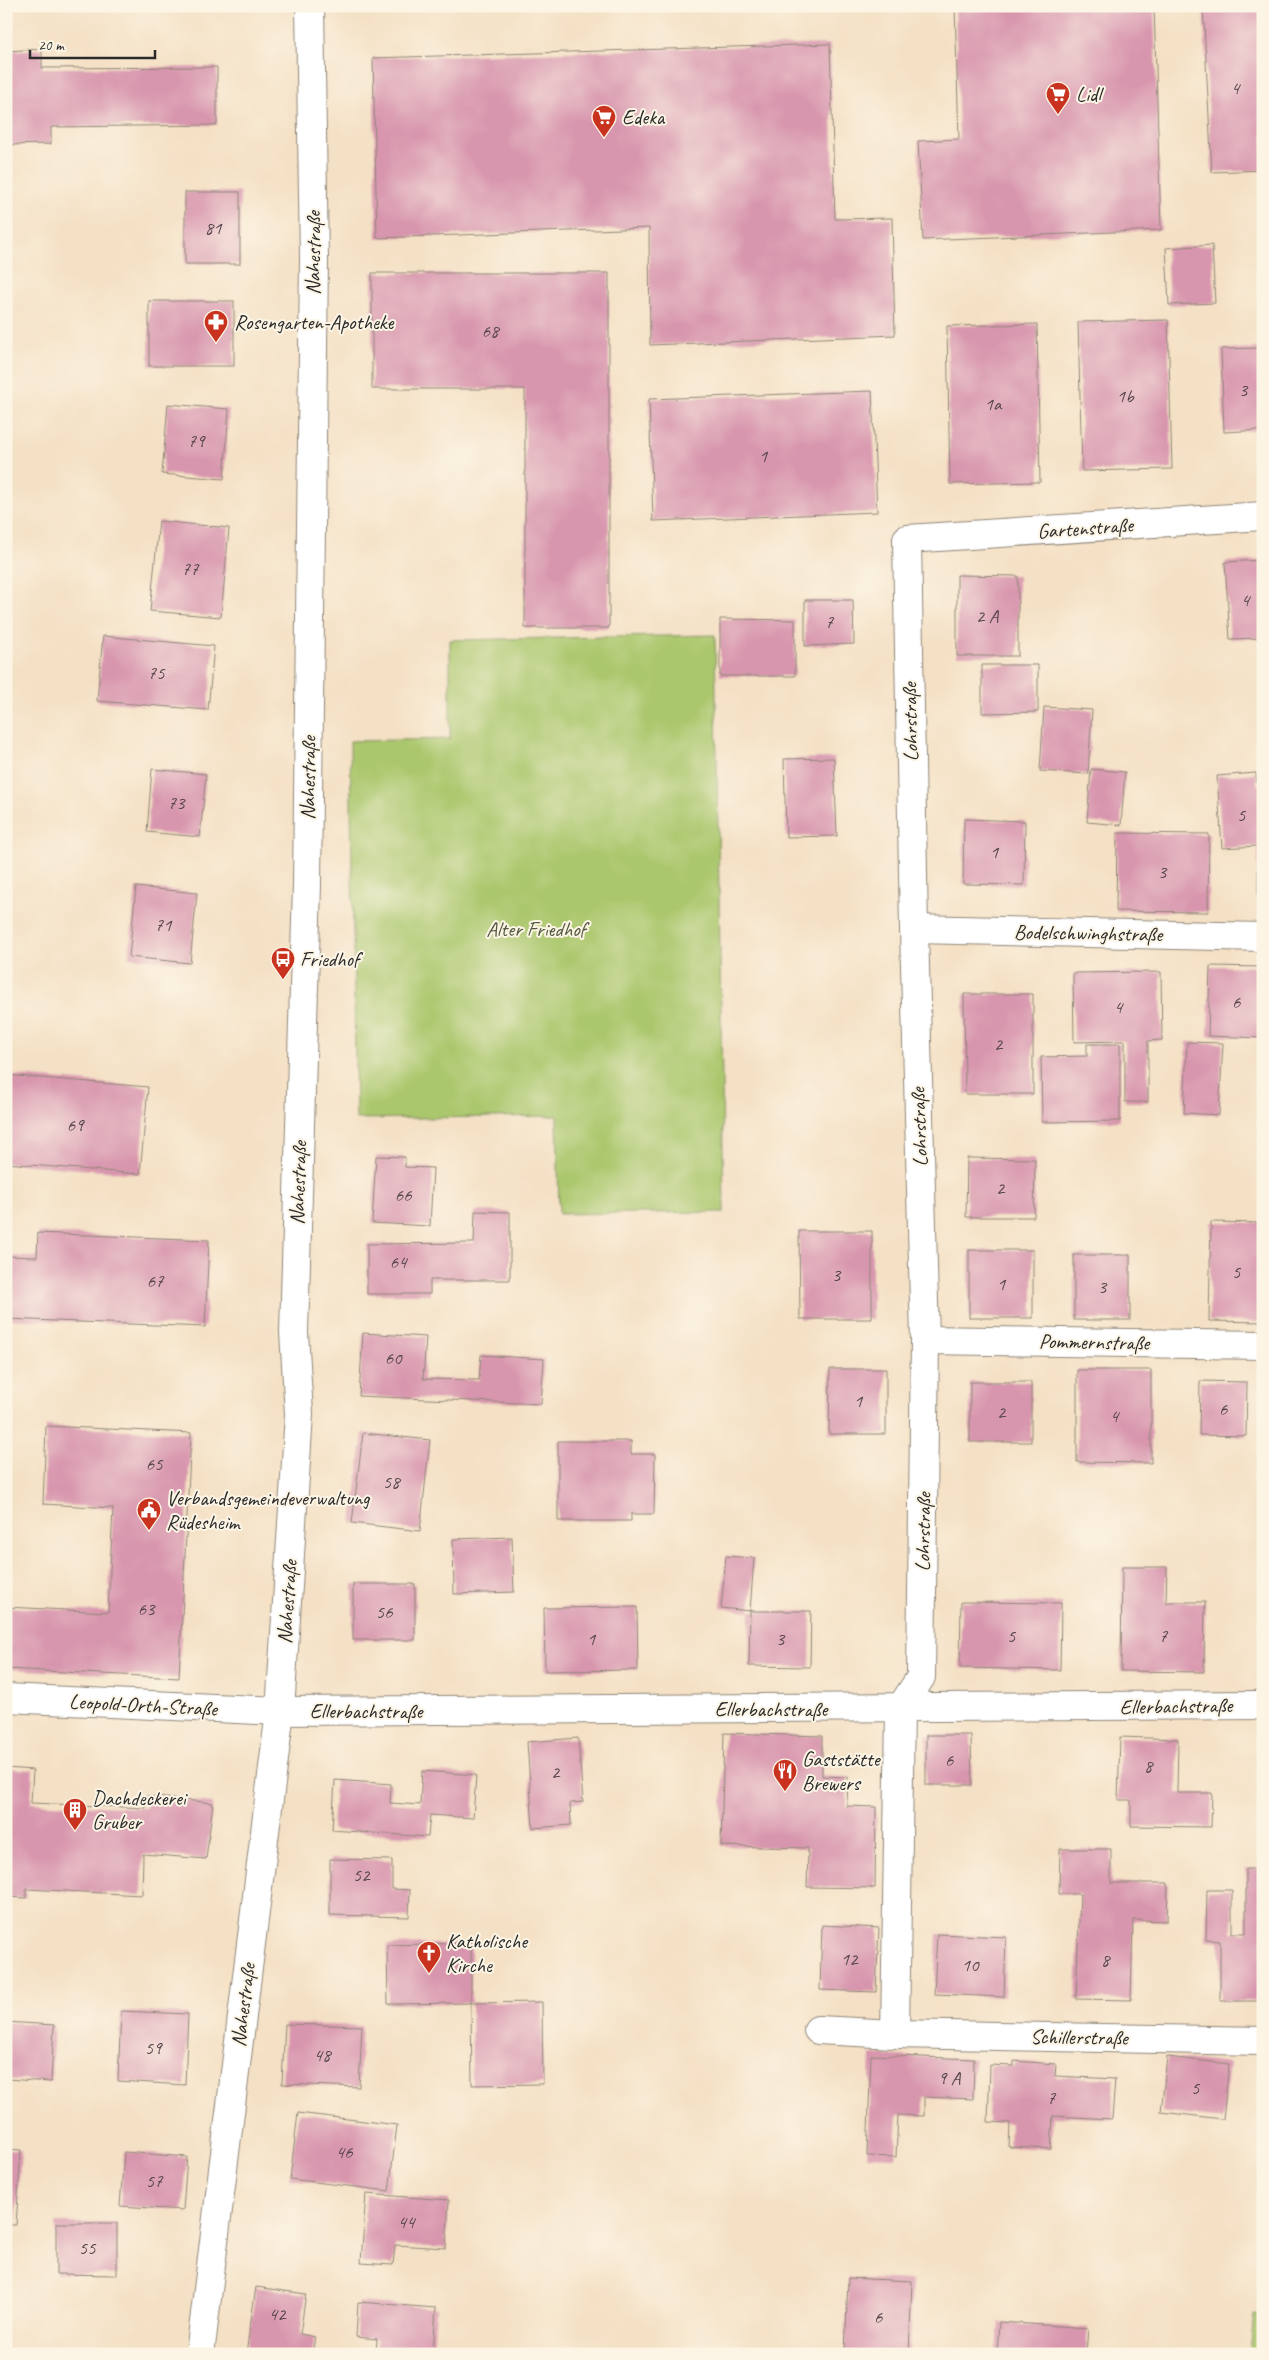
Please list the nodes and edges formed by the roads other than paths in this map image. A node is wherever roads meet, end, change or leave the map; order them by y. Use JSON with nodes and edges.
{"nodes":[{"id":1,"x":310,"y":6,"type":"edge"},
{"id":2,"x":1263,"y":516,"type":"edge"},
{"id":3,"x":907,"y":539,"type":"joint"},
{"id":4,"x":914,"y":929,"type":"junction"},
{"id":5,"x":1263,"y":937,"type":"edge"},
{"id":6,"x":925,"y":1340,"type":"junction"},
{"id":7,"x":1263,"y":1344,"type":"edge"},
{"id":8,"x":6,"y":1698,"type":"edge"},
{"id":9,"x":1263,"y":1705,"type":"edge"},
{"id":10,"x":900,"y":1709,"type":"junction"},
{"id":11,"x":280,"y":1711,"type":"junction"},
{"id":12,"x":818,"y":2030,"type":"dead end"},
{"id":13,"x":895,"y":2034,"type":"junction"},
{"id":14,"x":1263,"y":2041,"type":"edge"},
{"id":15,"x":200,"y":2354,"type":"edge"}],
"edges":[{"from":1,"to":11,"type":"street","name":"Nahestraße"},
{"from":2,"to":3,"type":"street","name":"Gartenstraße"},
{"from":3,"to":4,"type":"street","name":"Lohrstraße"},
{"from":4,"to":5,"type":"street","name":"Bodelschwinghstraße"},
{"from":4,"to":6,"type":"street","name":"Lohrstraße"},
{"from":6,"to":7,"type":"street","name":"Pommernstraße"},
{"from":6,"to":10,"type":"street","name":"Lohrstraße"},
{"from":8,"to":11,"type":"street","name":"Leopold-Orth-Straße"},
{"from":9,"to":10,"type":"street","name":"Ellerbachstraße"},
{"from":10,"to":11,"type":"street","name":"Ellerbachstraße"},
{"from":10,"to":13,"type":"street"},
{"from":11,"to":15,"type":"street","name":"Nahestraße"},
{"from":12,"to":13,"type":"street","name":"Schillerstraße"},
{"from":13,"to":14,"type":"street","name":"Schillerstraße"}]}
